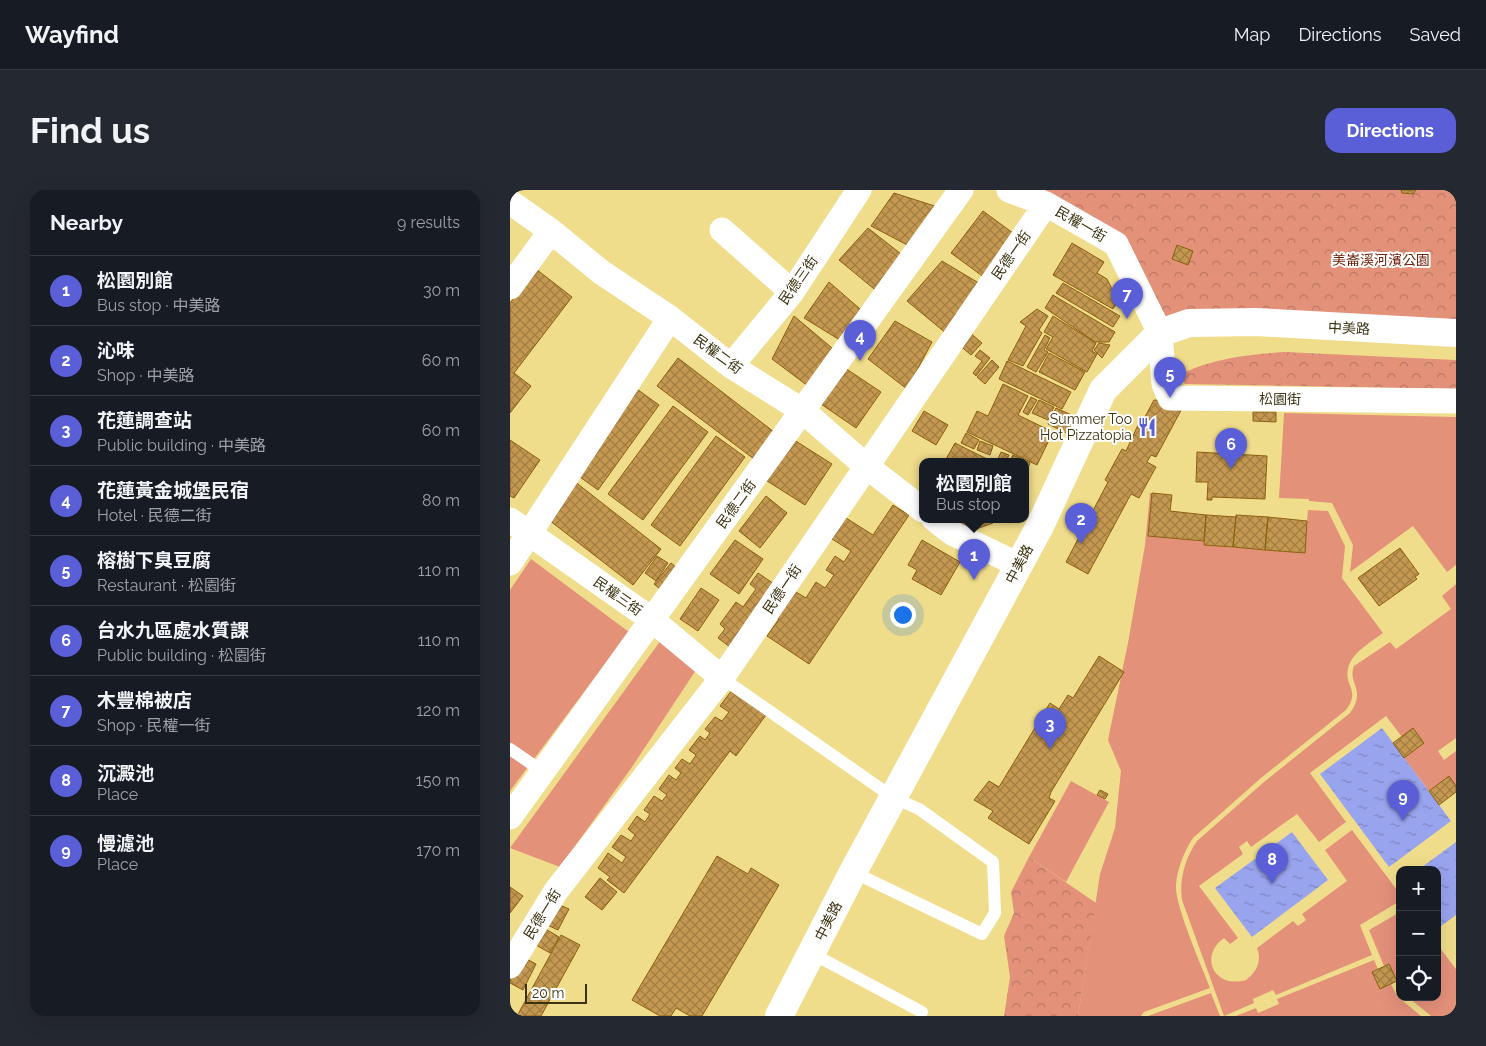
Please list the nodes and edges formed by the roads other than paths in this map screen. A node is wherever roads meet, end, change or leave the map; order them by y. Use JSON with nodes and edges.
{"nodes":[{"id":1,"x":859,"y":190,"type":"edge"},
{"id":2,"x":961,"y":190,"type":"edge"},
{"id":3,"x":1009,"y":190,"type":"edge"},
{"id":4,"x":510,"y":202,"type":"edge"},
{"id":5,"x":1046,"y":204,"type":"junction"},
{"id":6,"x":722,"y":230,"type":"dead end"},
{"id":7,"x":551,"y":231,"type":"junction"},
{"id":8,"x":510,"y":286,"type":"edge"},
{"id":9,"x":792,"y":292,"type":"junction"},
{"id":10,"x":670,"y":318,"type":"junction"},
{"id":11,"x":1160,"y":333,"type":"junction"},
{"id":12,"x":1456,"y":333,"type":"edge"},
{"id":13,"x":731,"y":366,"type":"junction"},
{"id":14,"x":1456,"y":401,"type":"edge"},
{"id":15,"x":803,"y":411,"type":"junction"},
{"id":16,"x":866,"y":466,"type":"junction"},
{"id":17,"x":919,"y":507,"type":"edge"},
{"id":18,"x":939,"y":523,"type":"edge"},
{"id":19,"x":520,"y":527,"type":"edge"},
{"id":20,"x":510,"y":563,"type":"edge"},
{"id":21,"x":1019,"y":565,"type":"junction"},
{"id":22,"x":651,"y":619,"type":"junction"},
{"id":23,"x":722,"y":678,"type":"junction"},
{"id":24,"x":510,"y":749,"type":"edge"},
{"id":25,"x":542,"y":771,"type":"junction"},
{"id":26,"x":894,"y":798,"type":"junction"},
{"id":27,"x":510,"y":817,"type":"edge"},
{"id":28,"x":853,"y":872,"type":"junction"},
{"id":29,"x":811,"y":953,"type":"junction"},
{"id":30,"x":510,"y":966,"type":"edge"},
{"id":31,"x":922,"y":1012,"type":"dead end"},
{"id":32,"x":779,"y":1016,"type":"edge"}],
"edges":[{"from":1,"to":9,"type":"street","name":"民德三街"},
{"from":2,"to":15,"type":"street","name":"民德二街"},
{"from":3,"to":5,"type":"street","name":"民權一街"},
{"from":4,"to":7,"type":"street","name":"民權二街"},
{"from":5,"to":11,"type":"street","name":"民權一街"},
{"from":5,"to":16,"type":"street","name":"民德一街"},
{"from":6,"to":9,"type":"street"},
{"from":7,"to":8,"type":"street"},
{"from":7,"to":10,"type":"street","name":"民權二街"},
{"from":9,"to":13,"type":"street","name":"民德三街"},
{"from":10,"to":13,"type":"street","name":"民權二街"},
{"from":10,"to":19,"type":"street"},
{"from":11,"to":12,"type":"main road","name":"中美路"},
{"from":11,"to":14,"type":"street","name":"松園街"},
{"from":11,"to":21,"type":"main road","name":"中美路"},
{"from":13,"to":15,"type":"street","name":"民權二街"},
{"from":15,"to":16,"type":"street","name":"民權二街"},
{"from":15,"to":22,"type":"street","name":"民德二街"},
{"from":16,"to":17,"type":"street","name":"民權二街"},
{"from":16,"to":23,"type":"street","name":"民德一街"},
{"from":18,"to":21,"type":"street"},
{"from":19,"to":20,"type":"street"},
{"from":19,"to":22,"type":"street","name":"民權三街"},
{"from":21,"to":26,"type":"main road","name":"中美路"},
{"from":22,"to":23,"type":"street","name":"民權三街"},
{"from":22,"to":25,"type":"street","name":"民德二街"},
{"from":23,"to":26,"type":"lane"},
{"from":23,"to":30,"type":"street","name":"民德一街"},
{"from":24,"to":25,"type":"lane"},
{"from":25,"to":27,"type":"street","name":"民德二街"},
{"from":26,"to":28,"type":"main road","name":"中美路"},
{"from":26,"to":28,"type":"lane"},
{"from":28,"to":29,"type":"main road","name":"中美路"},
{"from":29,"to":31,"type":"lane"},
{"from":29,"to":32,"type":"main road","name":"中美路"}]}
